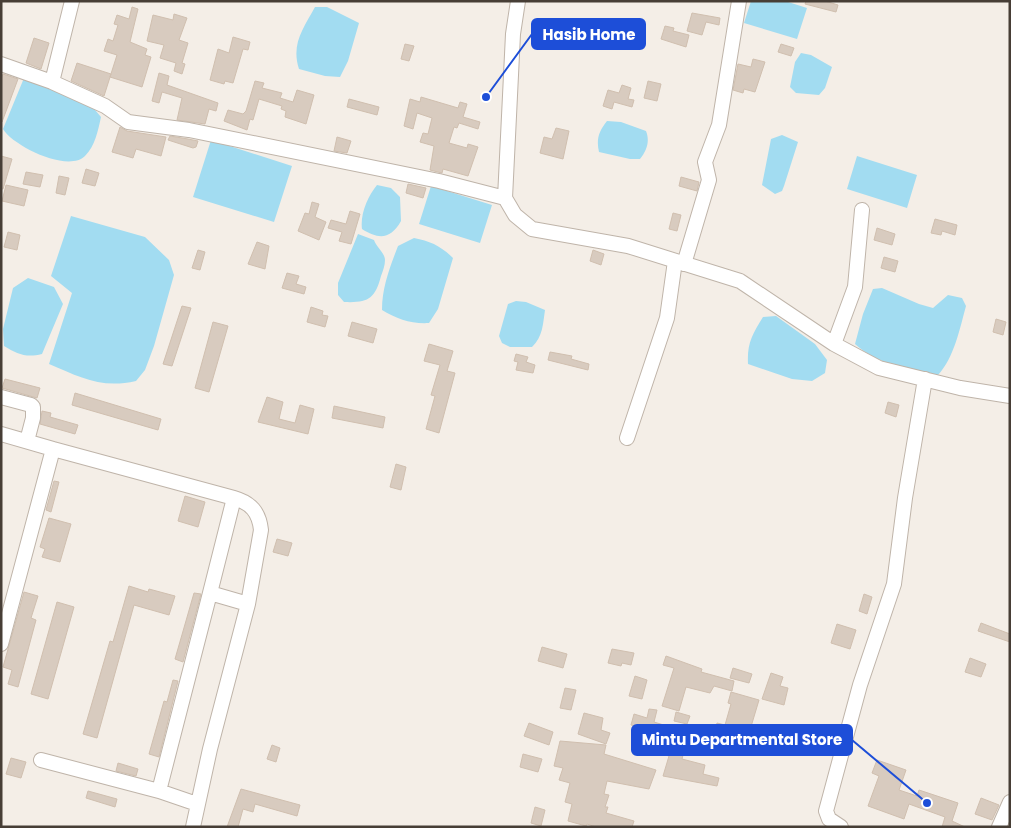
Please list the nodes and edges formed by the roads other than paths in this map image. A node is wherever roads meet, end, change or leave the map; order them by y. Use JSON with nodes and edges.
{"nodes":[{"id":1,"x":72,"y":1,"type":"edge"},
{"id":2,"x":518,"y":1,"type":"edge"},
{"id":3,"x":739,"y":1,"type":"edge"},
{"id":4,"x":1,"y":64,"type":"edge"},
{"id":5,"x":52,"y":82,"type":"junction"},
{"id":6,"x":504,"y":198,"type":"junction"},
{"id":7,"x":862,"y":210,"type":"dead end"},
{"id":8,"x":679,"y":263,"type":"junction"},
{"id":9,"x":834,"y":344,"type":"junction"},
{"id":10,"x":924,"y":379,"type":"junction"},
{"id":11,"x":1010,"y":396,"type":"edge"},
{"id":12,"x":1,"y":397,"type":"edge"},
{"id":13,"x":1,"y":434,"type":"edge"},
{"id":14,"x":627,"y":438,"type":"dead end"},
{"id":15,"x":27,"y":441,"type":"junction"},
{"id":16,"x":53,"y":449,"type":"junction"},
{"id":17,"x":234,"y":498,"type":"junction"},
{"id":18,"x":210,"y":594,"type":"junction"},
{"id":19,"x":248,"y":604,"type":"junction"},
{"id":20,"x":1,"y":644,"type":"edge"},
{"id":21,"x":41,"y":760,"type":"dead end"},
{"id":22,"x":159,"y":791,"type":"junction"},
{"id":23,"x":1010,"y":802,"type":"edge"},
{"id":24,"x":196,"y":804,"type":"junction"},
{"id":25,"x":193,"y":827,"type":"edge"},
{"id":26,"x":841,"y":827,"type":"edge"},
{"id":27,"x":999,"y":827,"type":"edge"}],
"edges":[{"from":1,"to":5,"type":"street"},
{"from":2,"to":6,"type":"street"},
{"from":3,"to":8,"type":"street"},
{"from":4,"to":5,"type":"street"},
{"from":5,"to":6,"type":"street"},
{"from":6,"to":8,"type":"street"},
{"from":7,"to":9,"type":"street"},
{"from":8,"to":9,"type":"street"},
{"from":8,"to":14,"type":"street"},
{"from":9,"to":10,"type":"street"},
{"from":10,"to":11,"type":"street"},
{"from":10,"to":26,"type":"street"},
{"from":12,"to":15,"type":"street"},
{"from":13,"to":15,"type":"street"},
{"from":15,"to":16,"type":"street"},
{"from":16,"to":17,"type":"street"},
{"from":16,"to":20,"type":"street"},
{"from":17,"to":18,"type":"street"},
{"from":17,"to":19,"type":"street"},
{"from":18,"to":19,"type":"street"},
{"from":18,"to":22,"type":"street"},
{"from":19,"to":24,"type":"street"},
{"from":21,"to":22,"type":"street"},
{"from":22,"to":24,"type":"street"},
{"from":23,"to":27,"type":"street"},
{"from":24,"to":25,"type":"street"}]}
